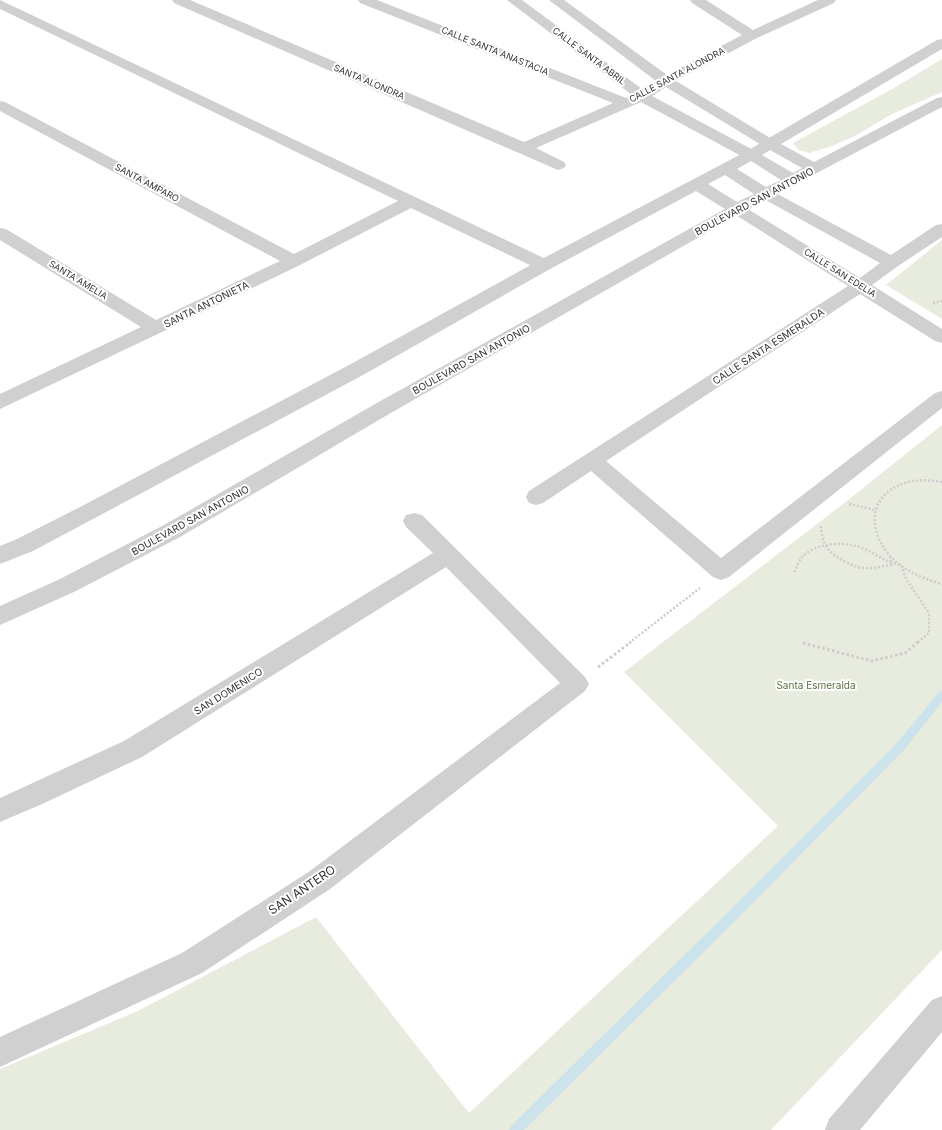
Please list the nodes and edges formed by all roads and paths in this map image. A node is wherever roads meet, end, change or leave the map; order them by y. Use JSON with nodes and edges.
{"nodes":[{"id":1,"x":180,"y":0,"type":"edge"},
{"id":2,"x":365,"y":0,"type":"edge"},
{"id":3,"x":514,"y":0,"type":"edge"},
{"id":4,"x":556,"y":0,"type":"edge"},
{"id":5,"x":697,"y":0,"type":"edge"},
{"id":6,"x":829,"y":0,"type":"edge"},
{"id":7,"x":0,"y":4,"type":"edge"},
{"id":8,"x":752,"y":35,"type":"junction"},
{"id":9,"x":942,"y":43,"type":"edge"},
{"id":10,"x":666,"y":81,"type":"junction"},
{"id":11,"x":642,"y":96,"type":"junction"},
{"id":12,"x":942,"y":101,"type":"edge"},
{"id":13,"x":626,"y":103,"type":"junction"},
{"id":14,"x":0,"y":104,"type":"edge"},
{"id":15,"x":770,"y":144,"type":"junction"},
{"id":16,"x":524,"y":148,"type":"junction"},
{"id":17,"x":751,"y":155,"type":"junction"},
{"id":18,"x":558,"y":165,"type":"dead end"},
{"id":19,"x":726,"y":168,"type":"junction"},
{"id":20,"x":815,"y":168,"type":"junction"},
{"id":21,"x":793,"y":180,"type":"junction"},
{"id":22,"x":697,"y":184,"type":"junction"},
{"id":23,"x":766,"y":194,"type":"junction"},
{"id":24,"x":410,"y":202,"type":"junction"},
{"id":25,"x":737,"y":209,"type":"junction"},
{"id":26,"x":942,"y":229,"type":"edge"},
{"id":27,"x":0,"y":233,"type":"edge"},
{"id":28,"x":294,"y":261,"type":"junction"},
{"id":29,"x":892,"y":262,"type":"junction"},
{"id":30,"x":544,"y":265,"type":"junction"},
{"id":31,"x":860,"y":286,"type":"junction"},
{"id":32,"x":156,"y":328,"type":"junction"},
{"id":33,"x":942,"y":337,"type":"edge"},
{"id":34,"x":942,"y":398,"type":"edge"},
{"id":35,"x":0,"y":402,"type":"edge"},
{"id":36,"x":592,"y":461,"type":"junction"},
{"id":37,"x":942,"y":482,"type":"edge"},
{"id":38,"x":536,"y":497,"type":"dead end"},
{"id":39,"x":843,"y":504,"type":"dead end"},
{"id":40,"x":875,"y":510,"type":"junction"},
{"id":41,"x":414,"y":521,"type":"dead end"},
{"id":42,"x":823,"y":522,"type":"dead end"},
{"id":43,"x":825,"y":547,"type":"junction"},
{"id":44,"x":0,"y":555,"type":"edge"},
{"id":45,"x":448,"y":555,"type":"junction"},
{"id":46,"x":890,"y":556,"type":"junction"},
{"id":47,"x":891,"y":565,"type":"junction"},
{"id":48,"x":901,"y":565,"type":"junction"},
{"id":49,"x":721,"y":571,"type":"junction"},
{"id":50,"x":794,"y":572,"type":"dead end"},
{"id":51,"x":942,"y":584,"type":"edge"},
{"id":52,"x":0,"y":616,"type":"edge"},
{"id":53,"x":803,"y":643,"type":"dead end"},
{"id":54,"x":577,"y":684,"type":"junction"},
{"id":55,"x":0,"y":810,"type":"edge"},
{"id":56,"x":939,"y":1020,"type":"edge"},
{"id":57,"x":0,"y":1052,"type":"edge"},
{"id":58,"x":840,"y":1130,"type":"edge"}],
"edges":[{"from":1,"to":16,"type":"street","name":"SANTA ALONDRA"},
{"from":2,"to":13,"type":"street","name":"CALLE SANTA ANASTACIA"},
{"from":3,"to":11,"type":"street","name":"CALLE SANTA ABRIL"},
{"from":4,"to":10,"type":"street"},
{"from":5,"to":8,"type":"street"},
{"from":6,"to":8,"type":"street","name":"CALLE SANTA ALONDRA"},
{"from":7,"to":24,"type":"street"},
{"from":8,"to":10,"type":"street","name":"CALLE SANTA ALONDRA"},
{"from":9,"to":15,"type":"street"},
{"from":10,"to":11,"type":"street","name":"CALLE SANTA ALONDRA"},
{"from":10,"to":15,"type":"street"},
{"from":11,"to":13,"type":"street","name":"CALLE SANTA ALONDRA"},
{"from":11,"to":17,"type":"street","name":"CALLE SANTA ABRIL"},
{"from":12,"to":20,"type":"street","name":"BOULEVARD SAN ANTONIO"},
{"from":13,"to":16,"type":"street","name":"CALLE SANTA ALONDRA"},
{"from":14,"to":28,"type":"street","name":"SANTA AMPARO"},
{"from":15,"to":17,"type":"street"},
{"from":15,"to":20,"type":"street"},
{"from":16,"to":18,"type":"street","name":"SANTA ALONDRA"},
{"from":17,"to":19,"type":"street"},
{"from":17,"to":21,"type":"street","name":"CALLE SANTA ABRIL"},
{"from":19,"to":22,"type":"street"},
{"from":19,"to":23,"type":"street"},
{"from":20,"to":21,"type":"street","name":"BOULEVARD SAN ANTONIO"},
{"from":21,"to":23,"type":"street","name":"BOULEVARD SAN ANTONIO"},
{"from":22,"to":25,"type":"street","name":"CALLE SAN EDELIA"},
{"from":22,"to":30,"type":"street"},
{"from":23,"to":25,"type":"street","name":"BOULEVARD SAN ANTONIO"},
{"from":23,"to":29,"type":"street"},
{"from":24,"to":28,"type":"street","name":"SANTA ANTONIETA"},
{"from":24,"to":30,"type":"street"},
{"from":25,"to":31,"type":"street","name":"CALLE SAN EDELIA"},
{"from":25,"to":52,"type":"street","name":"BOULEVARD SAN ANTONIO"},
{"from":26,"to":29,"type":"street","name":"CALLE SANTA ESMERALDA"},
{"from":27,"to":32,"type":"street","name":"SANTA AMELIA"},
{"from":28,"to":32,"type":"street","name":"SANTA ANTONIETA"},
{"from":29,"to":31,"type":"street","name":"CALLE SANTA ESMERALDA"},
{"from":30,"to":44,"type":"street"},
{"from":31,"to":33,"type":"street","name":"CALLE SAN EDELIA"},
{"from":31,"to":36,"type":"street","name":"CALLE SANTA ESMERALDA"},
{"from":32,"to":35,"type":"street","name":"SANTA ANTONIETA"},
{"from":34,"to":49,"type":"street"},
{"from":36,"to":38,"type":"street","name":"CALLE SANTA ESMERALDA"},
{"from":36,"to":49,"type":"street"},
{"from":37,"to":40,"type":"path"},
{"from":39,"to":40,"type":"path"},
{"from":40,"to":46,"type":"path"},
{"from":41,"to":45,"type":"street"},
{"from":42,"to":43,"type":"path"},
{"from":43,"to":47,"type":"path"},
{"from":43,"to":47,"type":"path"},
{"from":43,"to":50,"type":"path"},
{"from":45,"to":54,"type":"street"},
{"from":45,"to":55,"type":"street","name":"SAN DOMENICO"},
{"from":46,"to":47,"type":"path"},
{"from":46,"to":48,"type":"path"},
{"from":47,"to":48,"type":"path"},
{"from":48,"to":51,"type":"path"},
{"from":48,"to":53,"type":"path"},
{"from":49,"to":54,"type":"path"},
{"from":54,"to":57,"type":"street","name":"SAN ANTERO"},
{"from":56,"to":58,"type":"street"}]}
